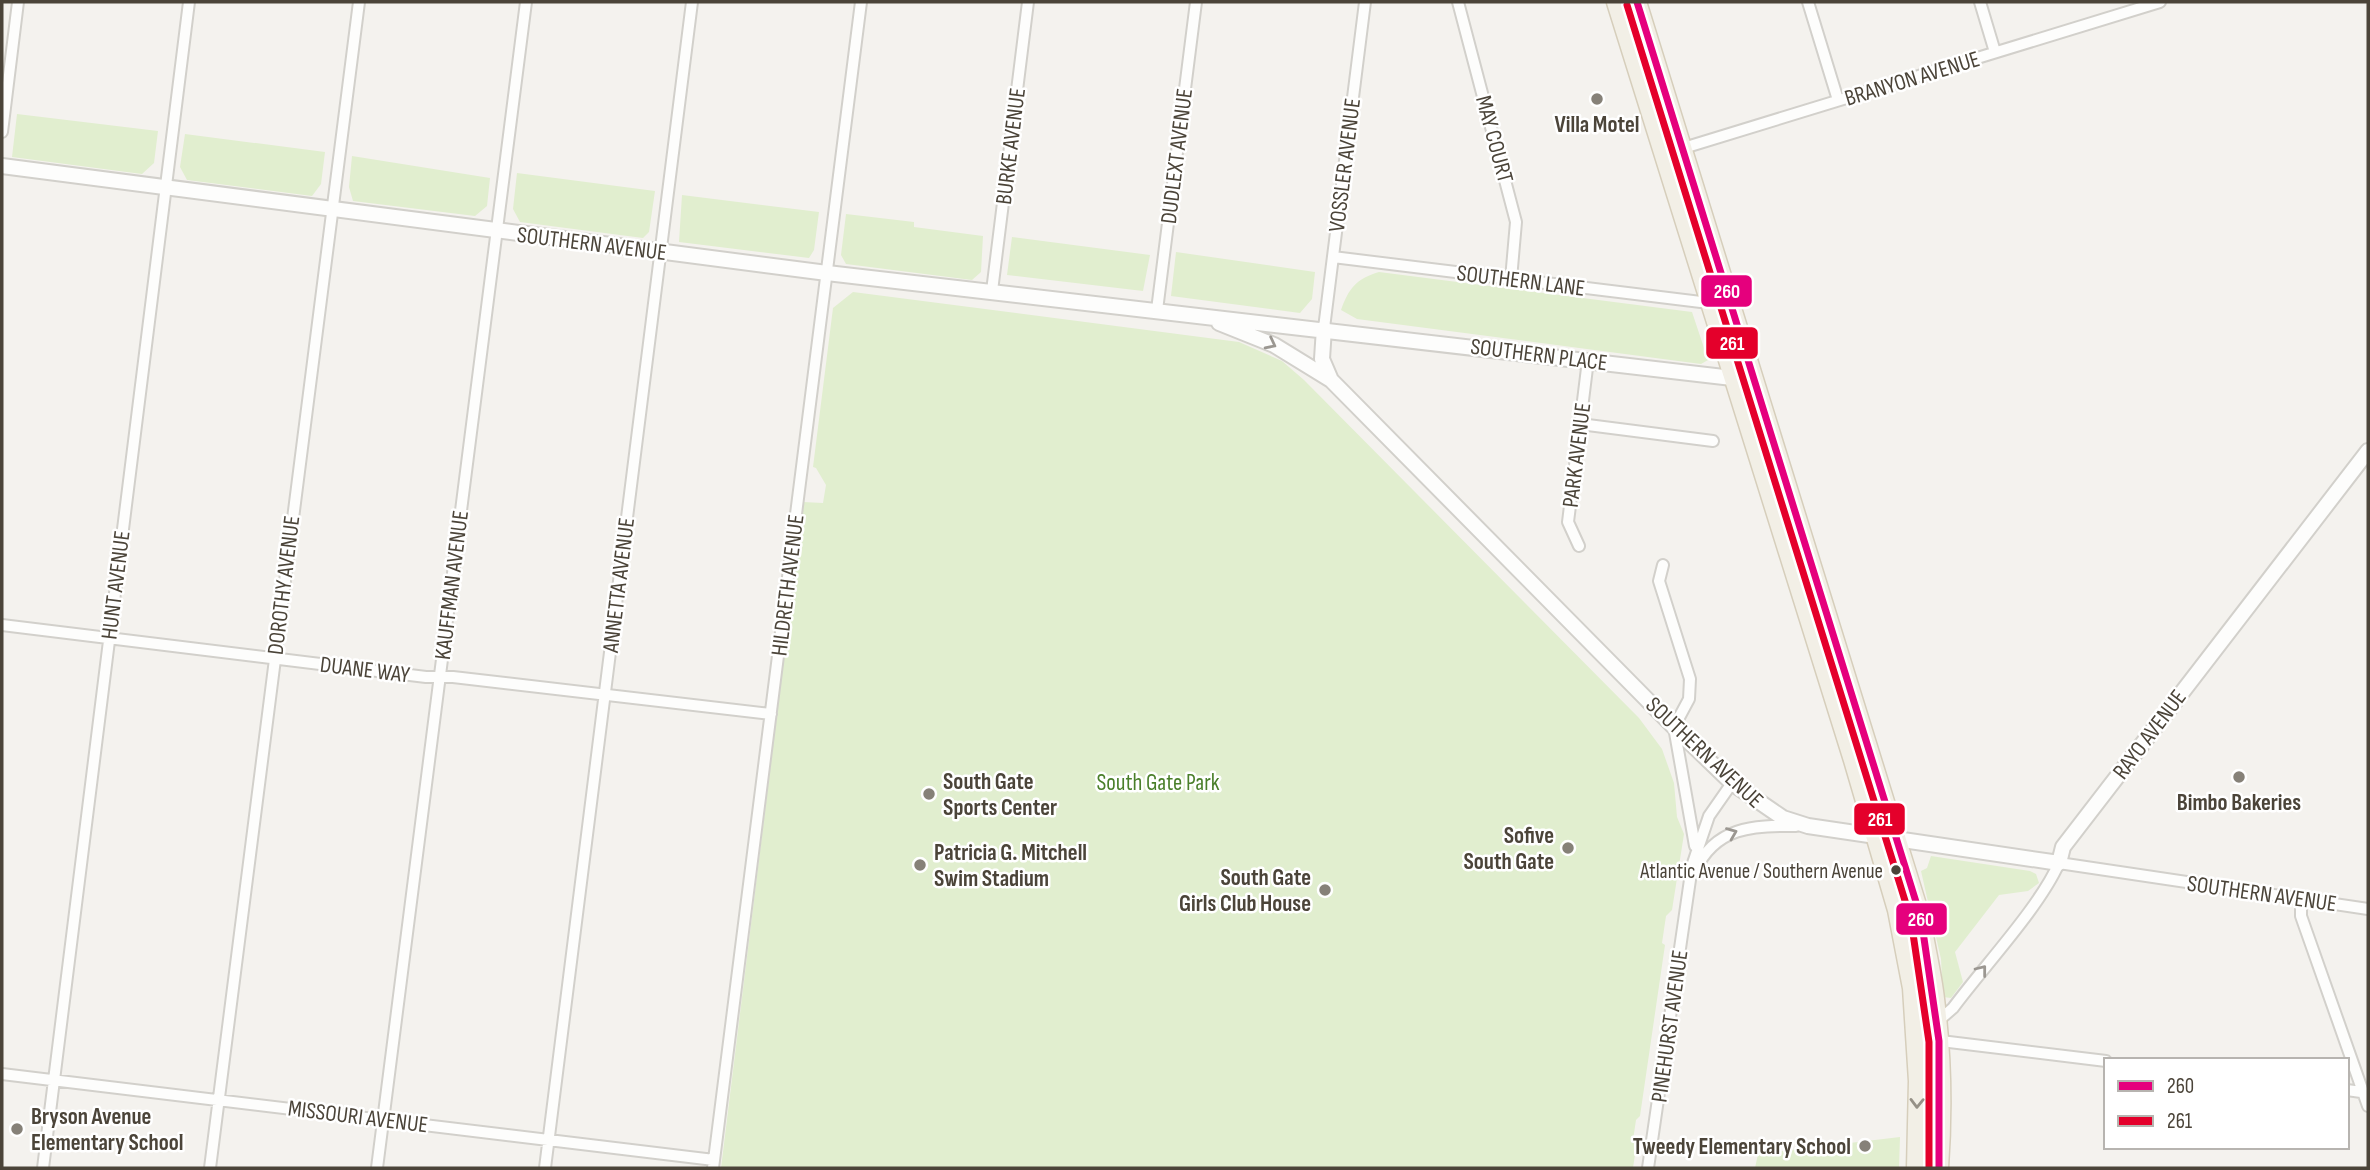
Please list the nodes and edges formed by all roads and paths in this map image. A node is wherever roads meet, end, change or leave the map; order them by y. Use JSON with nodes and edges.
{"nodes":[{"id":1,"x":18,"y":2,"type":"edge"},
{"id":2,"x":189,"y":2,"type":"edge"},
{"id":3,"x":359,"y":2,"type":"edge"},
{"id":4,"x":526,"y":2,"type":"edge"},
{"id":5,"x":692,"y":2,"type":"edge"},
{"id":6,"x":861,"y":2,"type":"edge"},
{"id":7,"x":1028,"y":2,"type":"edge"},
{"id":8,"x":1196,"y":2,"type":"edge"},
{"id":9,"x":1364,"y":2,"type":"edge"},
{"id":10,"x":1458,"y":2,"type":"edge"},
{"id":11,"x":1616,"y":2,"type":"edge"},
{"id":12,"x":1637,"y":2,"type":"edge"},
{"id":13,"x":1808,"y":2,"type":"edge"},
{"id":14,"x":1980,"y":2,"type":"edge"},
{"id":15,"x":2160,"y":2,"type":"edge"},
{"id":16,"x":1995,"y":52,"type":"junction"},
{"id":17,"x":1838,"y":100,"type":"junction"},
{"id":18,"x":2,"y":132,"type":"edge"},
{"id":19,"x":1682,"y":148,"type":"junction"},
{"id":20,"x":1664,"y":154,"type":"junction"},
{"id":21,"x":2,"y":166,"type":"edge"},
{"id":22,"x":166,"y":187,"type":"junction"},
{"id":23,"x":331,"y":208,"type":"junction"},
{"id":24,"x":497,"y":231,"type":"junction"},
{"id":25,"x":660,"y":252,"type":"junction"},
{"id":26,"x":1333,"y":257,"type":"junction"},
{"id":27,"x":827,"y":273,"type":"junction"},
{"id":28,"x":1511,"y":279,"type":"junction"},
{"id":29,"x":992,"y":290,"type":"junction"},
{"id":30,"x":1709,"y":303,"type":"junction"},
{"id":31,"x":1157,"y":310,"type":"junction"},
{"id":32,"x":1184,"y":313,"type":"junction"},
{"id":33,"x":1324,"y":328,"type":"junction"},
{"id":34,"x":1588,"y":360,"type":"junction"},
{"id":35,"x":1733,"y":378,"type":"junction"},
{"id":36,"x":1331,"y":380,"type":"junction"},
{"id":37,"x":1754,"y":380,"type":"junction"},
{"id":38,"x":1580,"y":424,"type":"junction"},
{"id":39,"x":1713,"y":441,"type":"dead end"},
{"id":40,"x":2368,"y":451,"type":"edge"},
{"id":41,"x":1579,"y":546,"type":"dead end"},
{"id":42,"x":1663,"y":565,"type":"dead end"},
{"id":43,"x":2,"y":625,"type":"edge"},
{"id":44,"x":108,"y":639,"type":"junction"},
{"id":45,"x":274,"y":659,"type":"junction"},
{"id":46,"x":439,"y":677,"type":"junction"},
{"id":47,"x":604,"y":695,"type":"junction"},
{"id":48,"x":771,"y":714,"type":"junction"},
{"id":49,"x":1674,"y":727,"type":"junction"},
{"id":50,"x":1732,"y":783,"type":"junction"},
{"id":51,"x":1808,"y":826,"type":"junction"},
{"id":52,"x":1877,"y":836,"type":"junction"},
{"id":53,"x":1897,"y":839,"type":"junction"},
{"id":54,"x":1696,"y":850,"type":"junction"},
{"id":55,"x":2059,"y":863,"type":"junction"},
{"id":56,"x":1690,"y":883,"type":"junction"},
{"id":57,"x":2301,"y":899,"type":"junction"},
{"id":58,"x":2368,"y":909,"type":"edge"},
{"id":59,"x":1937,"y":1021,"type":"junction"},
{"id":60,"x":1916,"y":1038,"type":"junction"},
{"id":61,"x":1940,"y":1041,"type":"junction"},
{"id":62,"x":2104,"y":1061,"type":"edge"},
{"id":63,"x":2,"y":1074,"type":"edge"},
{"id":64,"x":54,"y":1080,"type":"junction"},
{"id":65,"x":2366,"y":1092,"type":"edge"},
{"id":66,"x":218,"y":1101,"type":"junction"},
{"id":67,"x":2368,"y":1106,"type":"edge"},
{"id":68,"x":384,"y":1120,"type":"junction"},
{"id":69,"x":549,"y":1138,"type":"junction"},
{"id":70,"x":713,"y":1164,"type":"edge"},
{"id":71,"x":43,"y":1168,"type":"edge"},
{"id":72,"x":210,"y":1168,"type":"edge"},
{"id":73,"x":377,"y":1168,"type":"edge"},
{"id":74,"x":545,"y":1168,"type":"edge"},
{"id":75,"x":1648,"y":1168,"type":"edge"},
{"id":76,"x":1916,"y":1168,"type":"edge"},
{"id":77,"x":1939,"y":1168,"type":"edge"}],
"edges":[{"from":1,"to":18,"type":"street"},
{"from":2,"to":22,"type":"street","name":"HUNT AVENUE"},
{"from":3,"to":23,"type":"street","name":"DOROTHY AVENUE"},
{"from":4,"to":24,"type":"street","name":"KAUFFMAN AVENUE"},
{"from":5,"to":25,"type":"street","name":"ANNETTA AVENUE"},
{"from":6,"to":27,"type":"street","name":"HILDRETH AVENUE"},
{"from":7,"to":29,"type":"street","name":"BURKE AVENUE"},
{"from":8,"to":31,"type":"street","name":"DUDLEXT AVENUE"},
{"from":9,"to":26,"type":"street","name":"VOSSLER AVENUE"},
{"from":10,"to":28,"type":"street","name":"MAY COURT"},
{"from":11,"to":20,"type":"main road"},
{"from":12,"to":19,"type":"main road"},
{"from":13,"to":17,"type":"street"},
{"from":14,"to":16,"type":"street"},
{"from":15,"to":16,"type":"street","name":"BRANYON AVENUE"},
{"from":16,"to":17,"type":"street","name":"BRANYON AVENUE"},
{"from":17,"to":19,"type":"street","name":"BRANYON AVENUE"},
{"from":19,"to":20,"type":"street","name":"BRANYON AVENUE"},
{"from":19,"to":37,"type":"main road"},
{"from":20,"to":30,"type":"main road"},
{"from":21,"to":22,"type":"street","name":"SOUTHERN AVENUE"},
{"from":22,"to":23,"type":"street","name":"SOUTHERN AVENUE"},
{"from":22,"to":44,"type":"street","name":"HUNT AVENUE"},
{"from":23,"to":24,"type":"street","name":"SOUTHERN AVENUE"},
{"from":23,"to":45,"type":"street","name":"DOROTHY AVENUE"},
{"from":24,"to":25,"type":"street","name":"SOUTHERN AVENUE"},
{"from":24,"to":46,"type":"street","name":"KAUFFMAN AVENUE"},
{"from":25,"to":27,"type":"street","name":"SOUTHERN AVENUE"},
{"from":25,"to":47,"type":"street","name":"ANNETTA AVENUE"},
{"from":26,"to":28,"type":"street","name":"SOUTHERN LANE"},
{"from":26,"to":33,"type":"street","name":"VOSSLER AVENUE"},
{"from":27,"to":29,"type":"street","name":"SOUTHERN AVENUE"},
{"from":27,"to":48,"type":"street","name":"HILDRETH AVENUE"},
{"from":28,"to":30,"type":"street","name":"SOUTHERN LANE"},
{"from":29,"to":31,"type":"street","name":"SOUTHERN AVENUE"},
{"from":30,"to":35,"type":"main road"},
{"from":31,"to":32,"type":"street","name":"SOUTHERN AVENUE"},
{"from":32,"to":33,"type":"street","name":"SOUTHERN AVENUE"},
{"from":32,"to":36,"type":"street","name":"SOUTHERN AVENUE","one_way":true},
{"from":33,"to":34,"type":"street","name":"SOUTHERN PLACE"},
{"from":33,"to":36,"type":"street"},
{"from":34,"to":35,"type":"street","name":"SOUTHERN PLACE"},
{"from":34,"to":38,"type":"street","name":"PARK AVENUE"},
{"from":35,"to":37,"type":"street","name":"SOUTHERN PLACE"},
{"from":35,"to":52,"type":"main road"},
{"from":36,"to":49,"type":"street","name":"SOUTHERN AVENUE"},
{"from":37,"to":53,"type":"main road"},
{"from":38,"to":39,"type":"street"},
{"from":38,"to":41,"type":"street","name":"PARK AVENUE"},
{"from":40,"to":55,"type":"street","name":"RAYO AVENUE"},
{"from":42,"to":49,"type":"street"},
{"from":43,"to":44,"type":"street","name":"DUANE WAY"},
{"from":44,"to":45,"type":"street","name":"DUANE WAY"},
{"from":44,"to":64,"type":"street","name":"HUNT AVENUE"},
{"from":45,"to":46,"type":"street","name":"DUANE WAY"},
{"from":45,"to":66,"type":"street","name":"DOROTHY AVENUE"},
{"from":46,"to":47,"type":"street","name":"DUANE WAY"},
{"from":46,"to":68,"type":"street","name":"KAUFFMAN AVENUE"},
{"from":47,"to":48,"type":"street","name":"DUANE WAY"},
{"from":47,"to":69,"type":"street","name":"ANNETTA AVENUE"},
{"from":48,"to":70,"type":"street","name":"HILDRETH AVENUE"},
{"from":49,"to":50,"type":"street","name":"SOUTHERN AVENUE"},
{"from":49,"to":54,"type":"street","name":"PINEHURST AVENUE"},
{"from":50,"to":51,"type":"street","name":"SOUTHERN AVENUE"},
{"from":50,"to":54,"type":"street","name":"PINEHURST AVENUE"},
{"from":51,"to":52,"type":"street","name":"SOUTHERN AVENUE"},
{"from":56,"to":51,"type":"street","name":"PINEHURST AVENUE","one_way":true},
{"from":52,"to":53,"type":"street","name":"SOUTHERN AVENUE"},
{"from":52,"to":60,"type":"main road"},
{"from":53,"to":55,"type":"street","name":"SOUTHERN AVENUE"},
{"from":53,"to":59,"type":"main road"},
{"from":54,"to":56,"type":"street","name":"PINEHURST AVENUE"},
{"from":55,"to":57,"type":"street","name":"SOUTHERN AVENUE"},
{"from":59,"to":55,"type":"street","name":"RAYO AVENUE","one_way":true},
{"from":56,"to":75,"type":"street","name":"PINEHURST AVENUE"},
{"from":57,"to":58,"type":"street","name":"SOUTHERN AVENUE"},
{"from":57,"to":65,"type":"street"},
{"from":59,"to":61,"type":"main road"},
{"from":60,"to":61,"type":"street"},
{"from":60,"to":76,"type":"main road","one_way":true},
{"from":61,"to":62,"type":"street"},
{"from":61,"to":77,"type":"main road"},
{"from":63,"to":64,"type":"street","name":"MISSOURI AVENUE"},
{"from":64,"to":66,"type":"street","name":"MISSOURI AVENUE"},
{"from":64,"to":71,"type":"street","name":"HUNT AVENUE"},
{"from":65,"to":67,"type":"street"},
{"from":66,"to":68,"type":"street","name":"MISSOURI AVENUE"},
{"from":66,"to":72,"type":"street","name":"DOROTHY AVENUE"},
{"from":68,"to":69,"type":"street","name":"MISSOURI AVENUE"},
{"from":68,"to":73,"type":"street","name":"KAUFFMAN AVENUE"},
{"from":69,"to":70,"type":"street","name":"MISSOURI AVENUE"},
{"from":69,"to":74,"type":"street","name":"ANNETTA AVENUE"}]}
